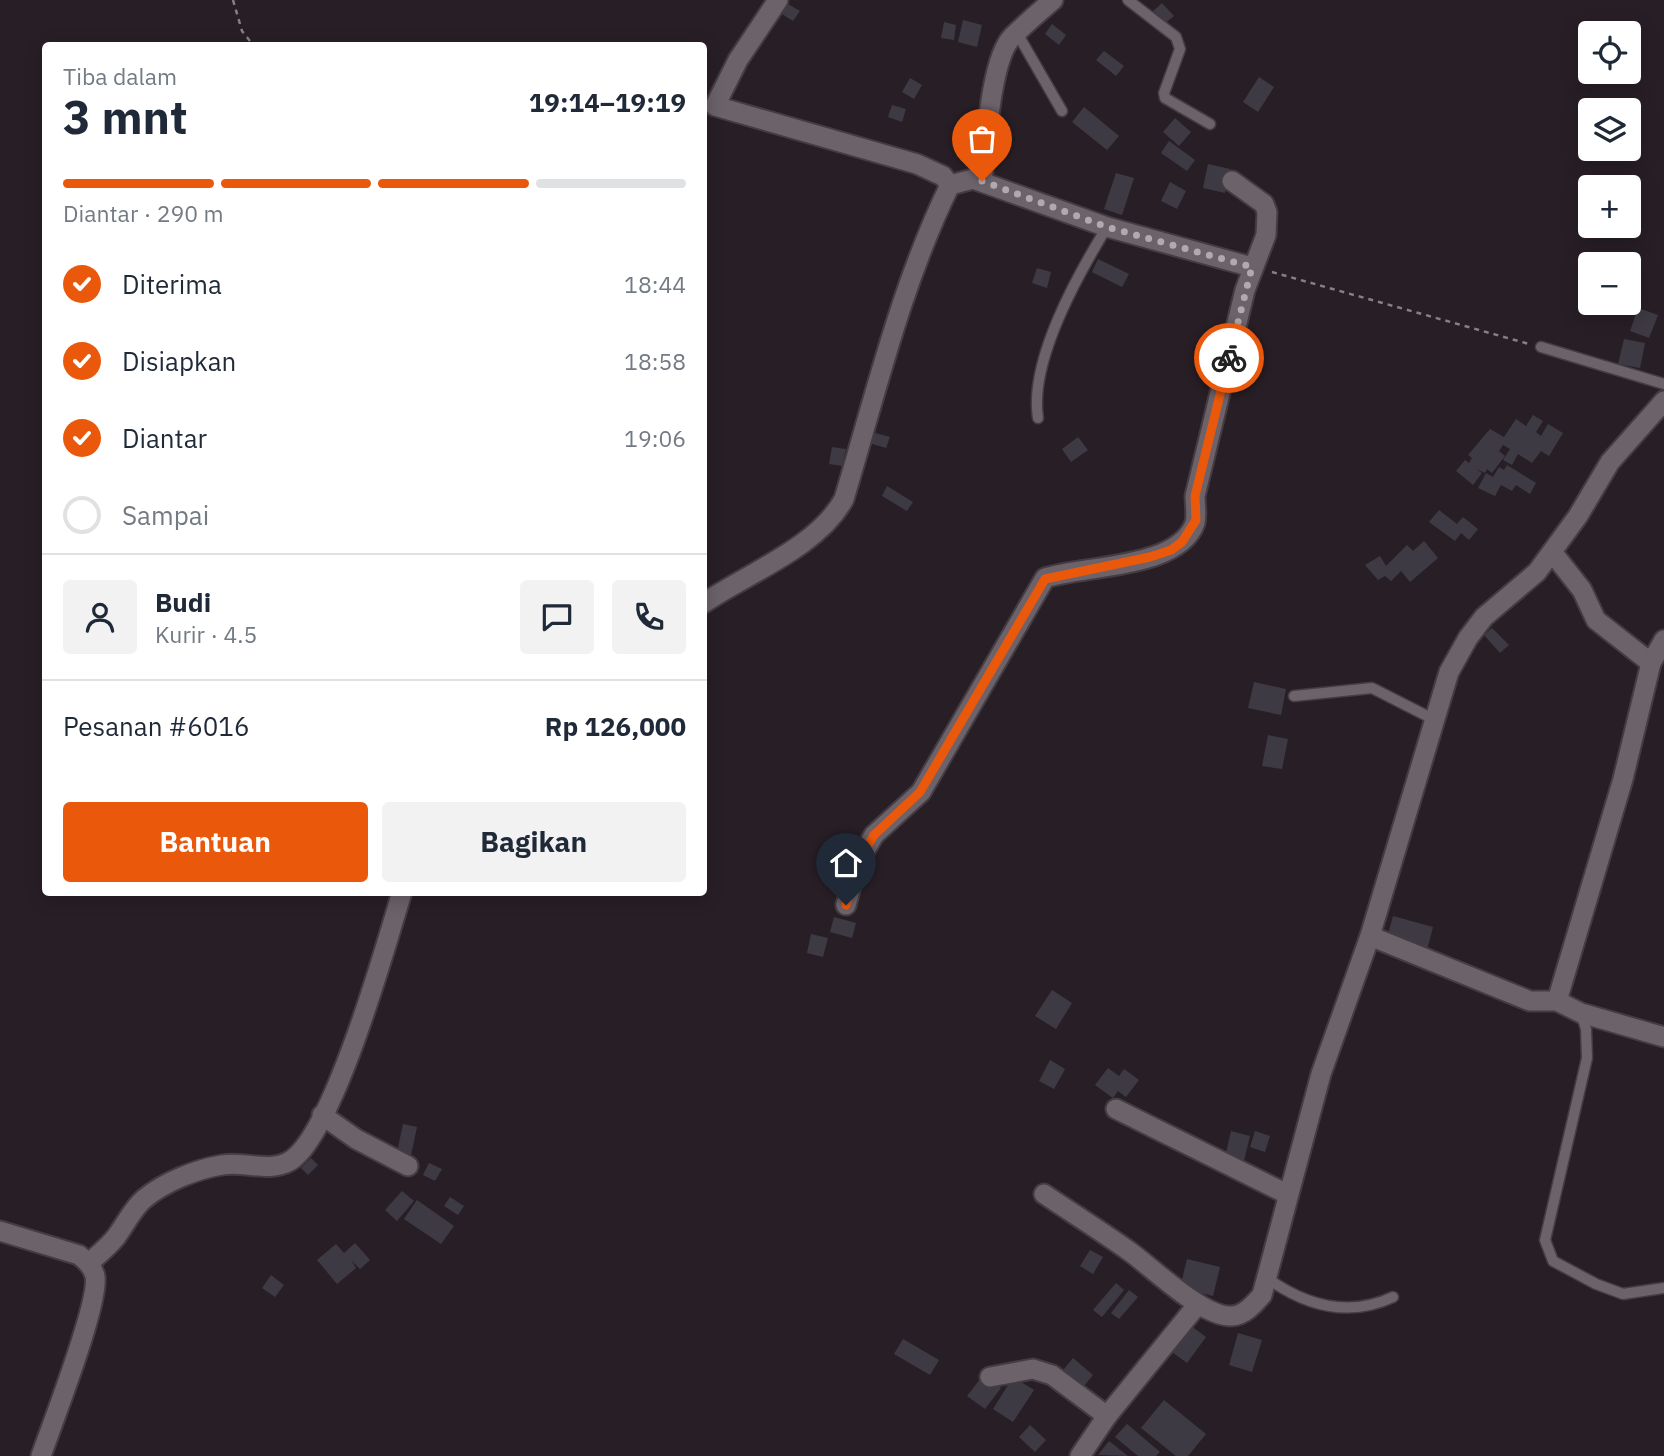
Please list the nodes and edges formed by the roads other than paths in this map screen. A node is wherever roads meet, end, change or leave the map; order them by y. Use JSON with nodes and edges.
{"nodes":[{"id":1,"x":778,"y":0,"type":"edge"},
{"id":2,"x":1053,"y":0,"type":"edge"},
{"id":3,"x":1128,"y":0,"type":"edge"},
{"id":4,"x":1017,"y":33,"type":"junction"},
{"id":5,"x":1062,"y":111,"type":"dead end"},
{"id":6,"x":1210,"y":124,"type":"dead end"},
{"id":7,"x":982,"y":181,"type":"junction"},
{"id":8,"x":1232,"y":181,"type":"dead end"},
{"id":9,"x":950,"y":185,"type":"junction"},
{"id":10,"x":1107,"y":227,"type":"junction"},
{"id":11,"x":1252,"y":267,"type":"junction"},
{"id":12,"x":1541,"y":347,"type":"road end"},
{"id":13,"x":1664,"y":384,"type":"edge"},
{"id":14,"x":1664,"y":401,"type":"edge"},
{"id":15,"x":1038,"y":418,"type":"dead end"},
{"id":16,"x":1552,"y":552,"type":"junction"},
{"id":17,"x":707,"y":601,"type":"edge"},
{"id":18,"x":1664,"y":640,"type":"edge"},
{"id":19,"x":1651,"y":663,"type":"junction"},
{"id":20,"x":1294,"y":696,"type":"dead end"},
{"id":21,"x":1433,"y":719,"type":"junction"},
{"id":22,"x":401,"y":896,"type":"edge"},
{"id":23,"x":846,"y":905,"type":"dead end"},
{"id":24,"x":1370,"y":936,"type":"junction"},
{"id":25,"x":1557,"y":1001,"type":"junction"},
{"id":26,"x":1581,"y":1013,"type":"junction"},
{"id":27,"x":1664,"y":1037,"type":"edge"},
{"id":28,"x":1116,"y":1109,"type":"dead end"},
{"id":29,"x":322,"y":1115,"type":"junction"},
{"id":30,"x":408,"y":1166,"type":"dead end"},
{"id":31,"x":1044,"y":1194,"type":"dead end"},
{"id":32,"x":1287,"y":1194,"type":"junction"},
{"id":33,"x":0,"y":1231,"type":"edge"},
{"id":34,"x":89,"y":1263,"type":"junction"},
{"id":35,"x":1267,"y":1278,"type":"junction"},
{"id":36,"x":1664,"y":1288,"type":"edge"},
{"id":37,"x":1394,"y":1297,"type":"dead end"},
{"id":38,"x":1198,"y":1304,"type":"junction"},
{"id":39,"x":990,"y":1377,"type":"dead end"},
{"id":40,"x":1107,"y":1416,"type":"junction"},
{"id":41,"x":41,"y":1456,"type":"edge"},
{"id":42,"x":1080,"y":1456,"type":"edge"}],
"edges":[{"from":1,"to":9,"type":"street"},
{"from":2,"to":4,"type":"street"},
{"from":3,"to":6,"type":"lane"},
{"from":4,"to":5,"type":"lane"},
{"from":4,"to":7,"type":"street"},
{"from":7,"to":9,"type":"street"},
{"from":7,"to":10,"type":"street"},
{"from":8,"to":11,"type":"street"},
{"from":9,"to":17,"type":"street"},
{"from":10,"to":11,"type":"street"},
{"from":10,"to":15,"type":"lane"},
{"from":11,"to":23,"type":"street"},
{"from":12,"to":13,"type":"lane"},
{"from":14,"to":16,"type":"street"},
{"from":16,"to":19,"type":"street"},
{"from":16,"to":21,"type":"street"},
{"from":18,"to":19,"type":"street"},
{"from":19,"to":25,"type":"street"},
{"from":20,"to":21,"type":"lane"},
{"from":21,"to":24,"type":"street"},
{"from":22,"to":29,"type":"street"},
{"from":24,"to":25,"type":"street"},
{"from":24,"to":32,"type":"street"},
{"from":25,"to":26,"type":"street"},
{"from":26,"to":27,"type":"street"},
{"from":26,"to":36,"type":"lane"},
{"from":28,"to":32,"type":"street"},
{"from":29,"to":30,"type":"street"},
{"from":29,"to":34,"type":"street"},
{"from":31,"to":38,"type":"street"},
{"from":32,"to":35,"type":"street"},
{"from":33,"to":34,"type":"street"},
{"from":34,"to":41,"type":"street"},
{"from":35,"to":37,"type":"lane"},
{"from":35,"to":38,"type":"street"},
{"from":38,"to":40,"type":"street"},
{"from":39,"to":40,"type":"street"},
{"from":40,"to":42,"type":"street"}]}
